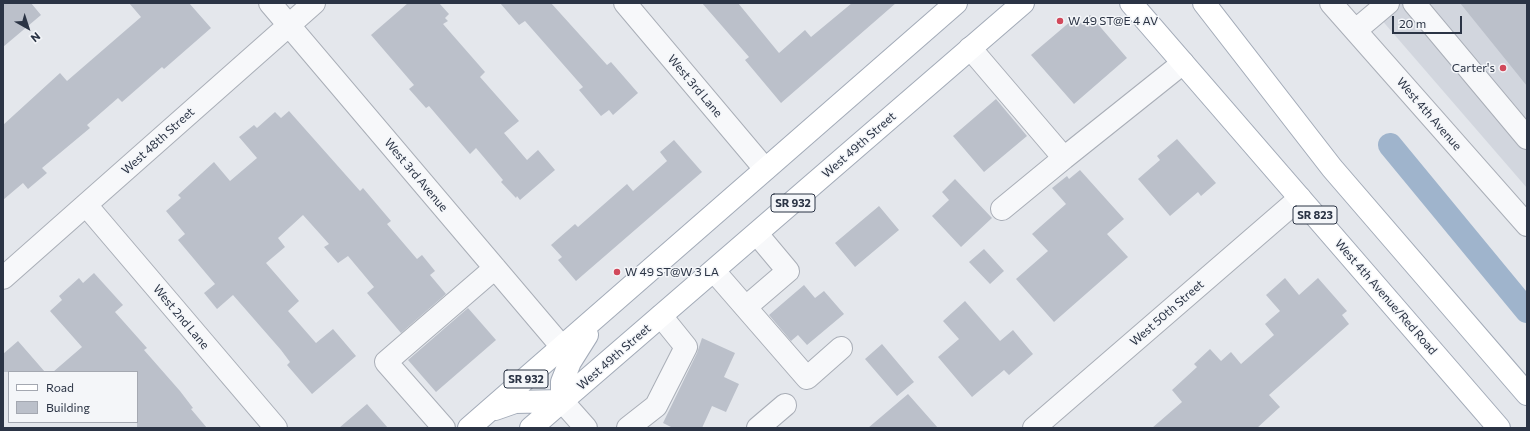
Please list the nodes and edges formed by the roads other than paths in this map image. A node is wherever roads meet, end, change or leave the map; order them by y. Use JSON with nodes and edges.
{"nodes":[{"id":1,"x":270,"y":3,"type":"edge"},
{"id":2,"x":314,"y":3,"type":"edge"},
{"id":3,"x":625,"y":3,"type":"edge"},
{"id":4,"x":956,"y":3,"type":"edge"},
{"id":5,"x":1023,"y":3,"type":"edge"},
{"id":6,"x":1131,"y":3,"type":"edge"},
{"id":7,"x":1204,"y":3,"type":"edge"},
{"id":8,"x":1331,"y":3,"type":"edge"},
{"id":9,"x":1388,"y":3,"type":"edge"},
{"id":10,"x":1414,"y":3,"type":"edge"},
{"id":11,"x":289,"y":25,"type":"junction"},
{"id":12,"x":1356,"y":30,"type":"junction"},
{"id":13,"x":970,"y":48,"type":"junction"},
{"id":14,"x":1183,"y":64,"type":"junction"},
{"id":15,"x":1527,"y":138,"type":"edge"},
{"id":16,"x":1064,"y":158,"type":"junction"},
{"id":17,"x":765,"y":169,"type":"junction"},
{"id":18,"x":1300,"y":198,"type":"junction"},
{"id":19,"x":86,"y":205,"type":"junction"},
{"id":20,"x":1002,"y":209,"type":"dead end"},
{"id":21,"x":1527,"y":225,"type":"edge"},
{"id":22,"x":757,"y":234,"type":"junction"},
{"id":23,"x":495,"y":268,"type":"junction"},
{"id":24,"x":714,"y":270,"type":"junction"},
{"id":25,"x":3,"y":278,"type":"edge"},
{"id":26,"x":746,"y":307,"type":"junction"},
{"id":27,"x":600,"y":315,"type":"junction"},
{"id":28,"x":661,"y":316,"type":"junction"},
{"id":29,"x":562,"y":347,"type":"junction"},
{"id":30,"x":841,"y":348,"type":"dead end"},
{"id":31,"x":1527,"y":394,"type":"edge"},
{"id":32,"x":562,"y":401,"type":"junction"},
{"id":33,"x":785,"y":405,"type":"dead end"},
{"id":34,"x":490,"y":410,"type":"junction"},
{"id":35,"x":276,"y":428,"type":"edge"},
{"id":36,"x":444,"y":428,"type":"edge"},
{"id":37,"x":469,"y":428,"type":"edge"},
{"id":38,"x":531,"y":428,"type":"edge"},
{"id":39,"x":586,"y":428,"type":"edge"},
{"id":40,"x":628,"y":428,"type":"edge"},
{"id":41,"x":758,"y":428,"type":"edge"},
{"id":42,"x":1034,"y":428,"type":"edge"},
{"id":43,"x":1499,"y":428,"type":"edge"}],
"edges":[{"from":1,"to":11,"type":"street","name":"West 3rd Avenue"},
{"from":2,"to":11,"type":"street","name":"West 48th Street"},
{"from":3,"to":17,"type":"street","name":"West 3rd Lane"},
{"from":4,"to":17,"type":"main road","number":"SR 932"},
{"from":5,"to":13,"type":"main road","name":"West 49th Street","number":"SR 932"},
{"from":6,"to":14,"type":"main road","name":"West 4th Avenue/Red Road","number":"SR 823"},
{"from":7,"to":31,"type":"main road"},
{"from":8,"to":12,"type":"street","name":"West 4th Avenue"},
{"from":9,"to":12,"type":"street"},
{"from":10,"to":15,"type":"street"},
{"from":11,"to":19,"type":"street","name":"West 48th Street"},
{"from":11,"to":23,"type":"street","name":"West 3rd Avenue"},
{"from":12,"to":21,"type":"street","name":"West 4th Avenue"},
{"from":13,"to":16,"type":"street"},
{"from":13,"to":22,"type":"main road","name":"West 49th Street","number":"SR 932"},
{"from":14,"to":16,"type":"street"},
{"from":14,"to":18,"type":"main road","name":"West 4th Avenue/Red Road","number":"SR 823"},
{"from":16,"to":20,"type":"street"},
{"from":17,"to":27,"type":"main road","number":"SR 932"},
{"from":18,"to":42,"type":"street","name":"West 50th Street"},
{"from":18,"to":43,"type":"main road","name":"West 4th Avenue/Red Road","number":"SR 823"},
{"from":19,"to":25,"type":"street","name":"West 48th Street"},
{"from":19,"to":35,"type":"street","name":"West 2nd Lane"},
{"from":22,"to":24,"type":"main road","name":"West 49th Street","number":"SR 932"},
{"from":22,"to":26,"type":"street"},
{"from":23,"to":29,"type":"street","name":"West 3rd Avenue"},
{"from":23,"to":36,"type":"street"},
{"from":24,"to":26,"type":"street"},
{"from":24,"to":28,"type":"main road","name":"West 49th Street","number":"SR 932"},
{"from":26,"to":30,"type":"street"},
{"from":27,"to":29,"type":"main road","number":"SR 932"},
{"from":27,"to":32,"type":"main road"},
{"from":28,"to":32,"type":"main road","name":"West 49th Street","number":"SR 932"},
{"from":28,"to":40,"type":"street"},
{"from":29,"to":34,"type":"main road","number":"SR 932"},
{"from":32,"to":34,"type":"main road"},
{"from":32,"to":38,"type":"main road","name":"West 49th Street","number":"SR 932"},
{"from":32,"to":39,"type":"street"},
{"from":33,"to":41,"type":"street"},
{"from":34,"to":37,"type":"main road","number":"SR 932"}]}
